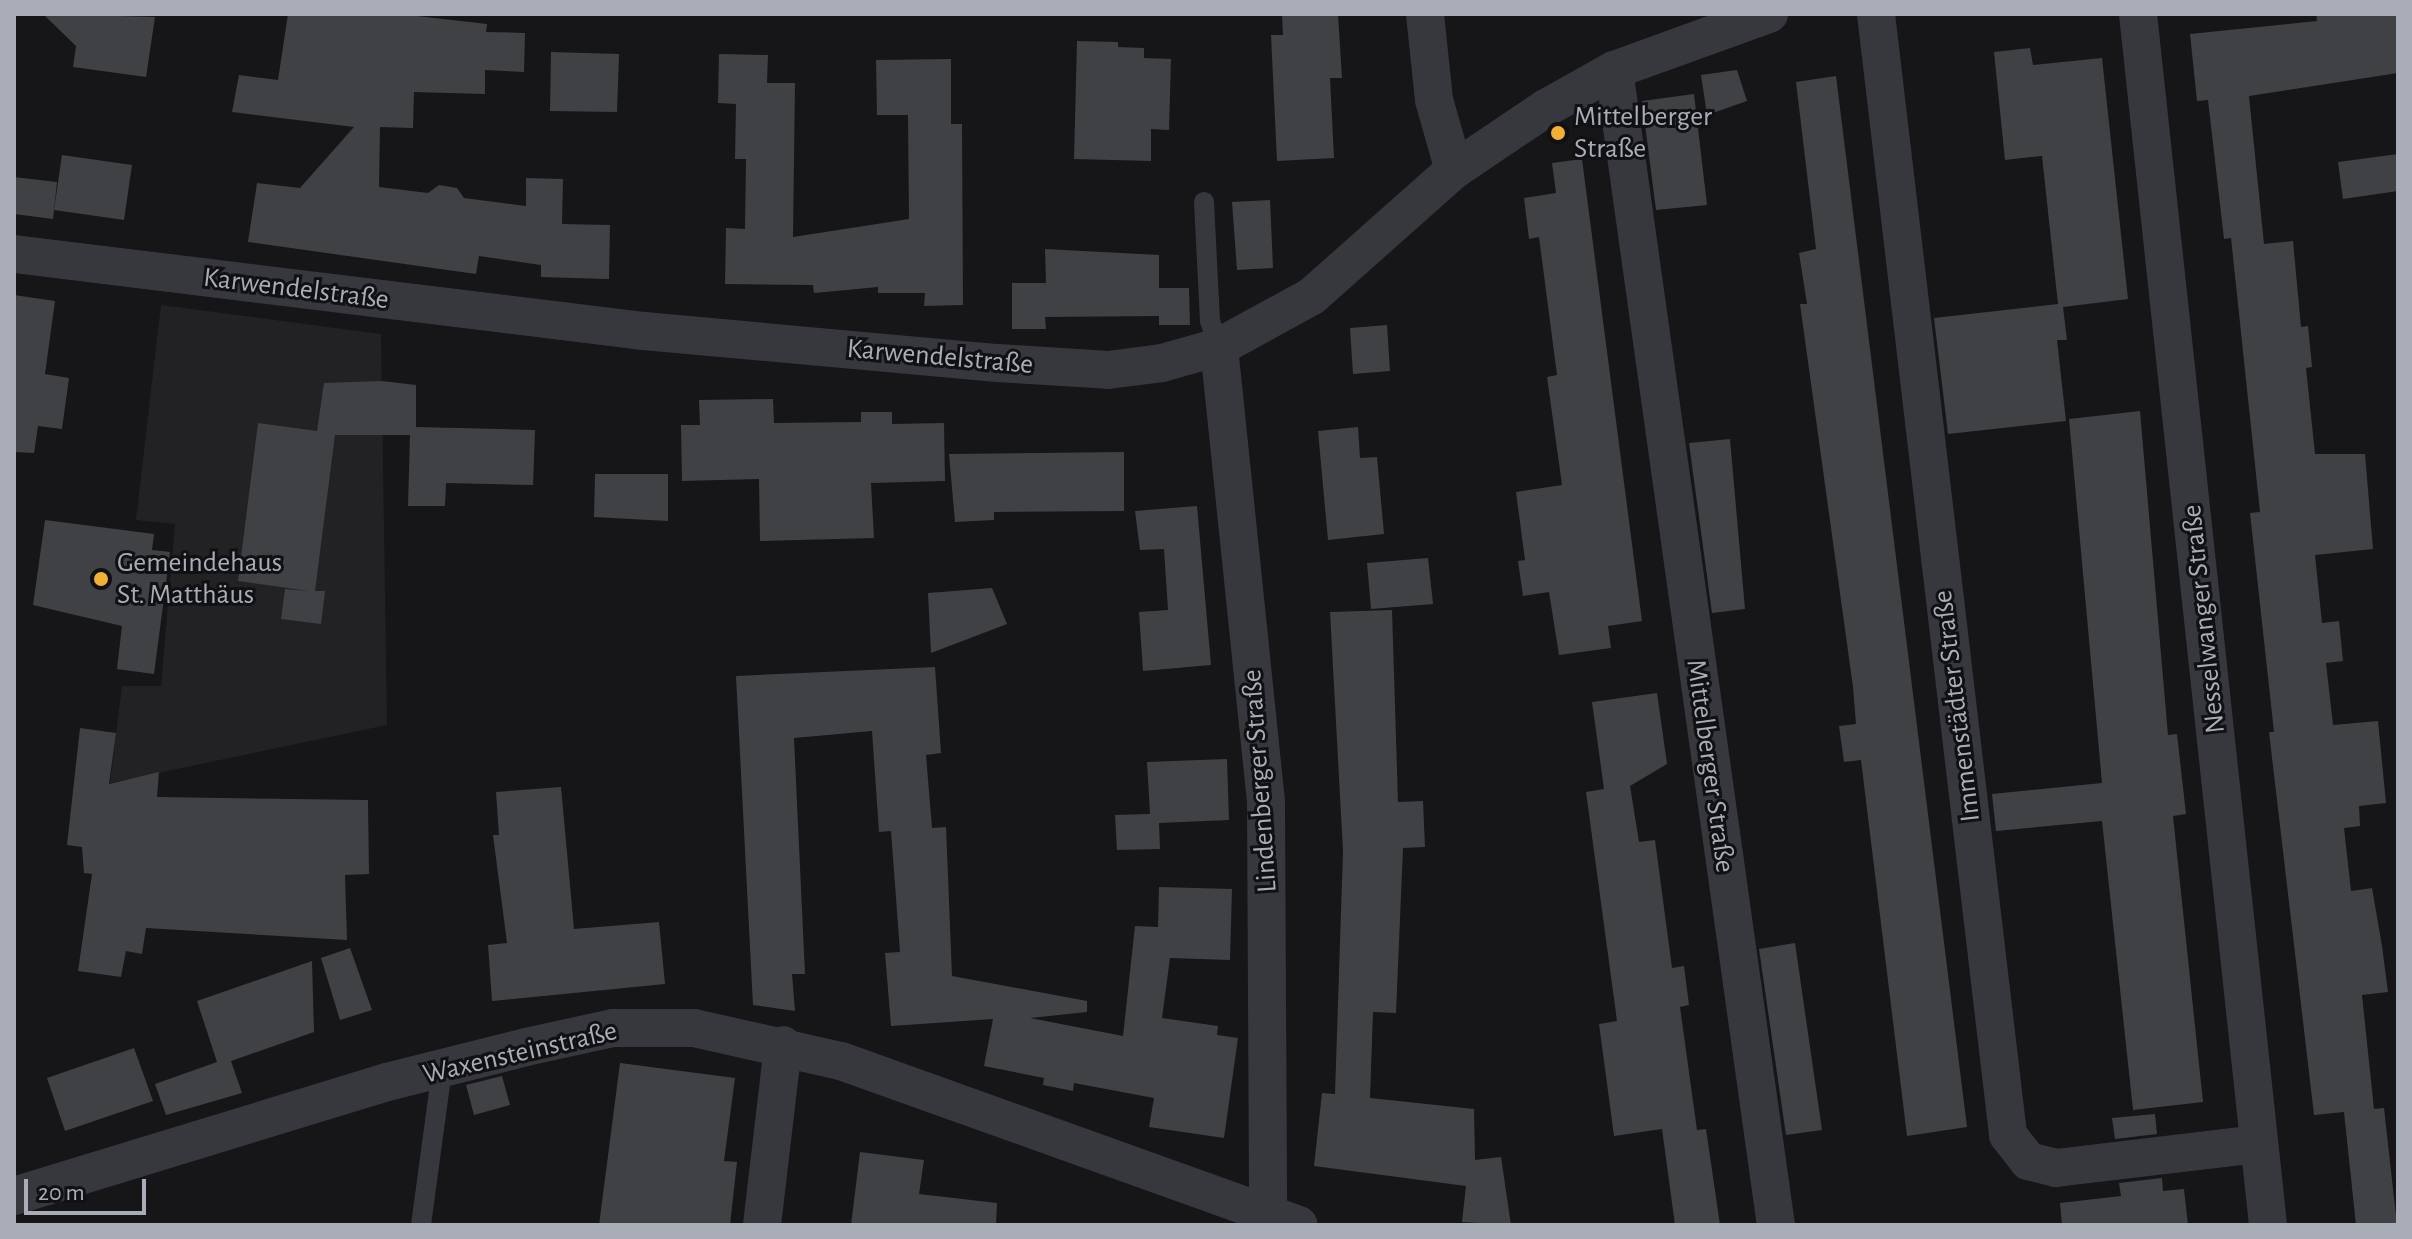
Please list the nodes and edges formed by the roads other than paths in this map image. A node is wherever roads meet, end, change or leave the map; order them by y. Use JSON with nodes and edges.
{"nodes":[{"id":1,"x":1425,"y":14,"type":"edge"},
{"id":2,"x":1769,"y":14,"type":"edge"},
{"id":3,"x":1876,"y":14,"type":"edge"},
{"id":4,"x":2138,"y":14,"type":"edge"},
{"id":5,"x":1614,"y":70,"type":"junction"},
{"id":6,"x":1454,"y":170,"type":"junction"},
{"id":7,"x":1204,"y":202,"type":"dead end"},
{"id":8,"x":14,"y":254,"type":"edge"},
{"id":9,"x":1219,"y":347,"type":"junction"},
{"id":10,"x":783,"y":1045,"type":"junction"},
{"id":11,"x":442,"y":1070,"type":"junction"},
{"id":12,"x":2257,"y":1144,"type":"junction"},
{"id":13,"x":14,"y":1196,"type":"edge"},
{"id":14,"x":1279,"y":1222,"type":"edge"},
{"id":15,"x":421,"y":1225,"type":"edge"},
{"id":16,"x":762,"y":1225,"type":"edge"},
{"id":17,"x":1776,"y":1225,"type":"edge"},
{"id":18,"x":2268,"y":1225,"type":"edge"}],
"edges":[{"from":1,"to":6,"type":"street"},
{"from":2,"to":5,"type":"street","name":"Karwendelstraße"},
{"from":3,"to":12,"type":"street","name":"Immenstädter Straße"},
{"from":4,"to":12,"type":"street","name":"Nesselwanger Straße"},
{"from":5,"to":6,"type":"street","name":"Karwendelstraße"},
{"from":5,"to":17,"type":"street","name":"Mittelberger Straße"},
{"from":6,"to":9,"type":"street","name":"Karwendelstraße"},
{"from":7,"to":9,"type":"lane"},
{"from":8,"to":9,"type":"street","name":"Karwendelstraße"},
{"from":9,"to":14,"type":"street","name":"Lindenberger Straße"},
{"from":10,"to":11,"type":"street","name":"Waxensteinstraße"},
{"from":10,"to":14,"type":"street","name":"Waxensteinstraße"},
{"from":10,"to":16,"type":"street"},
{"from":11,"to":13,"type":"street","name":"Waxensteinstraße"},
{"from":11,"to":15,"type":"lane"},
{"from":12,"to":18,"type":"street","name":"Nesselwanger Straße"}]}
